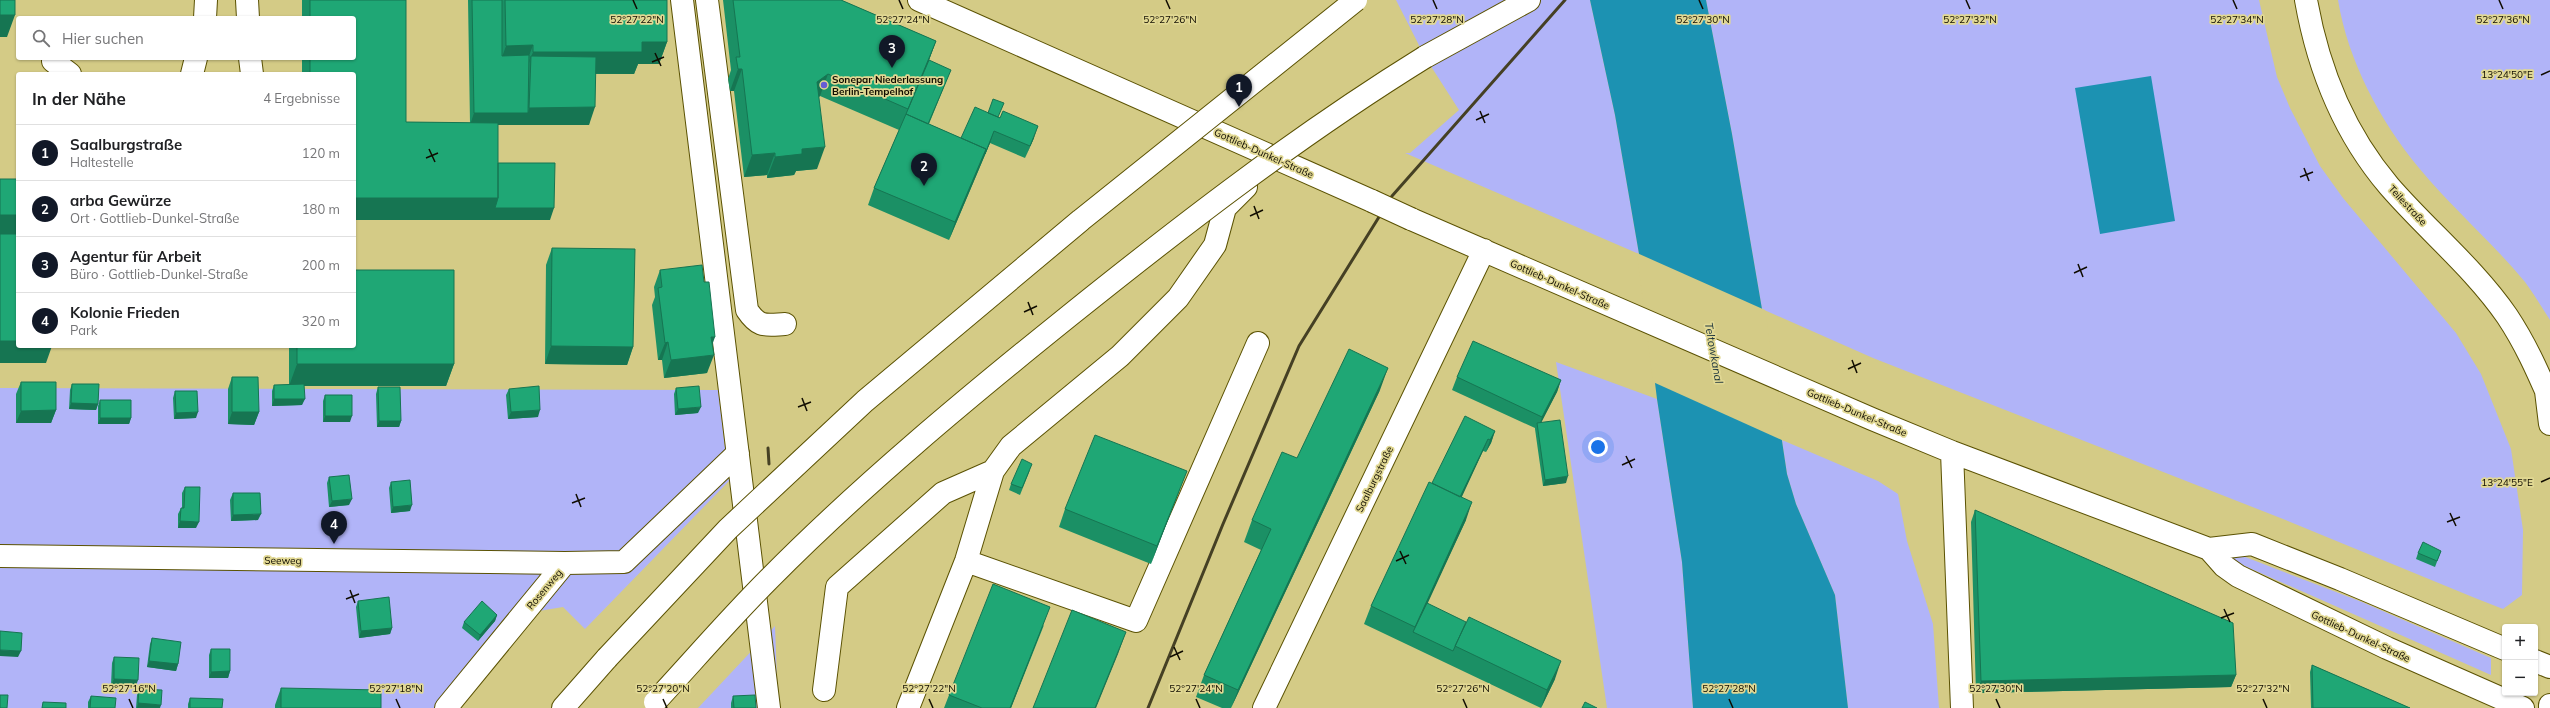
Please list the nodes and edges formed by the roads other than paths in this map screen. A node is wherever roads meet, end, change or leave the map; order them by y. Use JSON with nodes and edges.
{"nodes":[{"id":1,"x":206,"y":0,"type":"edge"},
{"id":2,"x":247,"y":0,"type":"edge"},
{"id":3,"x":682,"y":0,"type":"edge"},
{"id":4,"x":707,"y":0,"type":"edge"},
{"id":5,"x":919,"y":0,"type":"edge"},
{"id":6,"x":1356,"y":0,"type":"edge"},
{"id":7,"x":1529,"y":0,"type":"edge"},
{"id":8,"x":2306,"y":0,"type":"edge"},
{"id":9,"x":205,"y":16,"type":"edge"},
{"id":10,"x":248,"y":16,"type":"edge"},
{"id":11,"x":196,"y":60,"type":"edge"},
{"id":12,"x":250,"y":60,"type":"edge"},
{"id":13,"x":192,"y":72,"type":"edge"},
{"id":14,"x":252,"y":72,"type":"edge"},
{"id":15,"x":1280,"y":160,"type":"junction"},
{"id":16,"x":1484,"y":250,"type":"junction"},
{"id":17,"x":785,"y":324,"type":"dead end"},
{"id":18,"x":1258,"y":343,"type":"dead end"},
{"id":19,"x":2548,"y":395,"type":"edge"},
{"id":20,"x":2550,"y":424,"type":"edge"},
{"id":21,"x":1952,"y":452,"type":"junction"},
{"id":22,"x":738,"y":453,"type":"junction"},
{"id":23,"x":993,"y":471,"type":"junction"},
{"id":24,"x":2209,"y":549,"type":"junction"},
{"id":25,"x":0,"y":556,"type":"edge"},
{"id":26,"x":966,"y":561,"type":"junction"},
{"id":27,"x":565,"y":563,"type":"junction"},
{"id":28,"x":2502,"y":649,"type":"edge"},
{"id":29,"x":2538,"y":662,"type":"edge"},
{"id":30,"x":2550,"y":667,"type":"edge"},
{"id":31,"x":824,"y":690,"type":"dead end"},
{"id":32,"x":652,"y":705,"type":"edge"},
{"id":33,"x":2550,"y":705,"type":"edge"},
{"id":34,"x":446,"y":708,"type":"edge"},
{"id":35,"x":563,"y":708,"type":"edge"},
{"id":36,"x":769,"y":708,"type":"edge"},
{"id":37,"x":908,"y":708,"type":"edge"},
{"id":38,"x":1264,"y":708,"type":"edge"},
{"id":39,"x":1962,"y":708,"type":"edge"},
{"id":40,"x":2523,"y":708,"type":"edge"},
{"id":41,"x":2550,"y":708,"type":"edge"}],
"edges":[{"from":1,"to":9,"type":"main road"},
{"from":2,"to":10,"type":"main road"},
{"from":3,"to":22,"type":"main road"},
{"from":4,"to":17,"type":"main road"},
{"from":5,"to":15,"type":"main road","name":"Gottlieb-Dunkel-Straße"},
{"from":6,"to":35,"type":"main road","bridge":true},
{"from":7,"to":32,"type":"main road","bridge":true},
{"from":8,"to":19,"type":"main road","name":"Teilestraße"},
{"from":11,"to":13,"type":"main road"},
{"from":12,"to":14,"type":"main road"},
{"from":15,"to":16,"type":"main road","name":"Gottlieb-Dunkel-Straße","bridge":true},
{"from":15,"to":23,"type":"main road"},
{"from":16,"to":21,"type":"main road","name":"Gottlieb-Dunkel-Straße"},
{"from":16,"to":38,"type":"main road","name":"Saalburgstraße"},
{"from":18,"to":26,"type":"main road"},
{"from":19,"to":20,"type":"main road","name":"Teilestraße"},
{"from":21,"to":24,"type":"main road","name":"Gottlieb-Dunkel-Straße"},
{"from":21,"to":39,"type":"main road"},
{"from":22,"to":27,"type":"main road","name":"Rosenweg"},
{"from":22,"to":36,"type":"main road"},
{"from":23,"to":26,"type":"main road"},
{"from":23,"to":31,"type":"main road"},
{"from":24,"to":28,"type":"main road","name":"Gottlieb-Dunkel-Straße"},
{"from":24,"to":40,"type":"main road","name":"Gottlieb-Dunkel-Straße"},
{"from":25,"to":27,"type":"main road","name":"Seeweg"},
{"from":26,"to":37,"type":"main road"},
{"from":27,"to":34,"type":"main road","name":"Rosenweg"},
{"from":29,"to":30,"type":"main road"},
{"from":33,"to":41,"type":"main road"}]}
